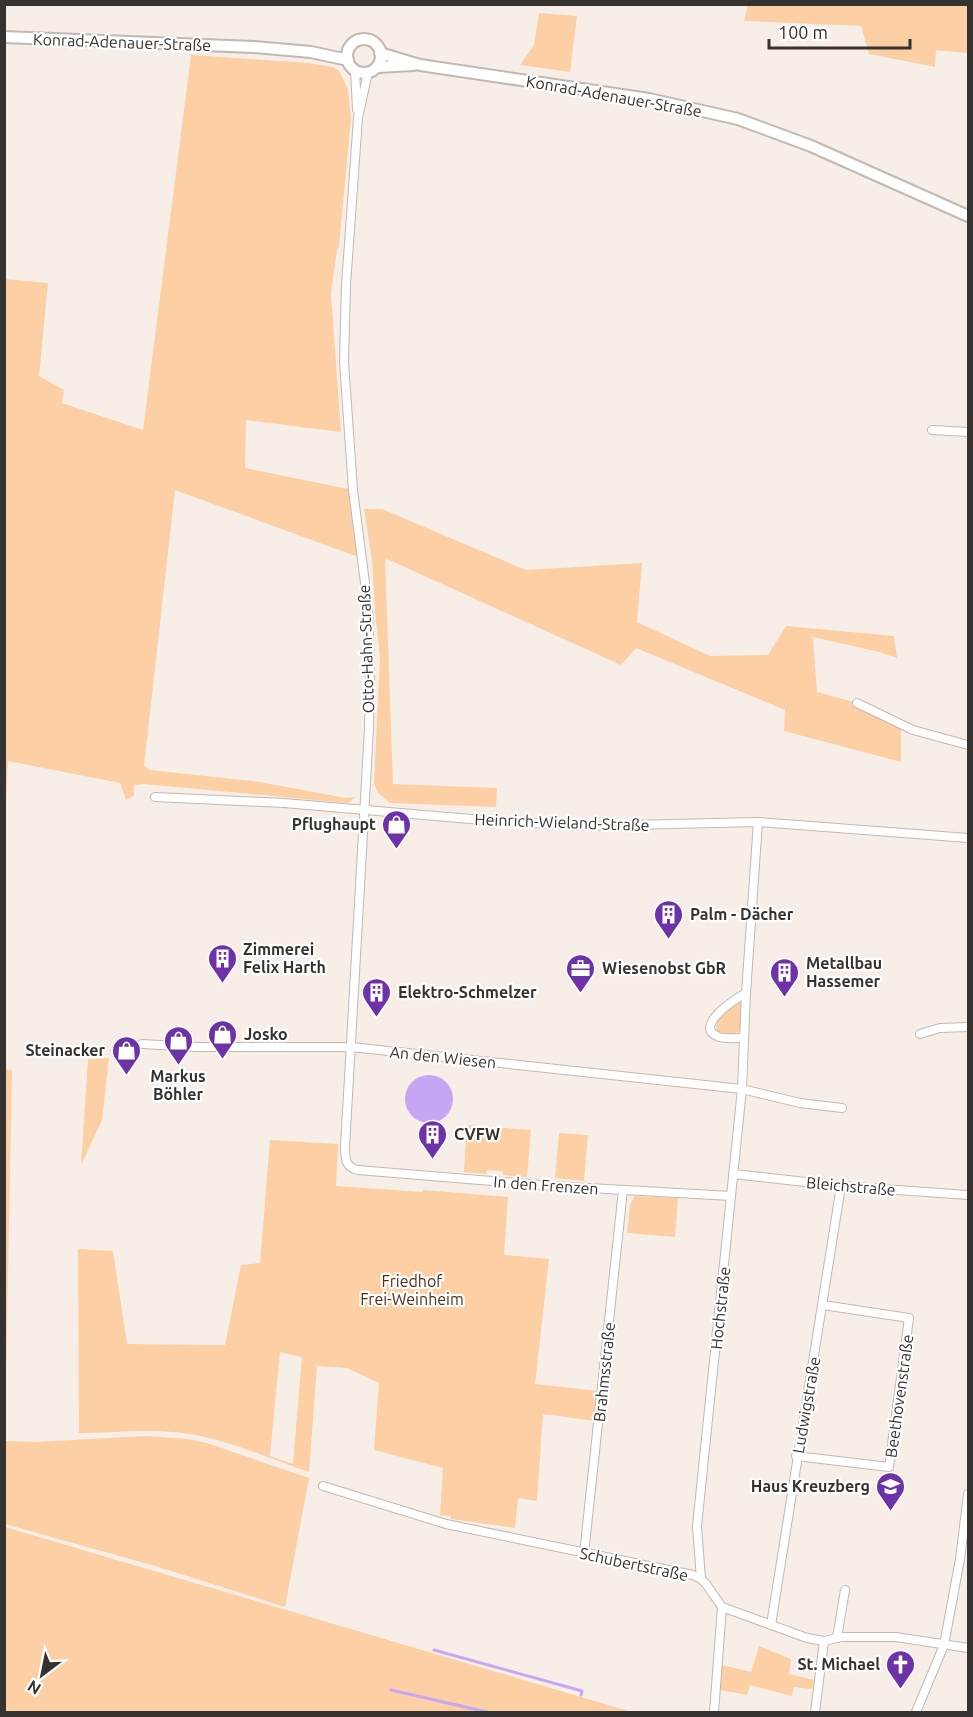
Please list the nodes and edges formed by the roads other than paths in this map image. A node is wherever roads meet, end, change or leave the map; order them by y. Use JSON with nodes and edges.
{"nodes":[{"id":1,"x":4,"y":37,"type":"edge"},
{"id":2,"x":380,"y":53,"type":"junction"},
{"id":3,"x":348,"y":55,"type":"junction"},
{"id":4,"x":420,"y":65,"type":"junction"},
{"id":5,"x":372,"y":69,"type":"junction"},
{"id":6,"x":355,"y":70,"type":"junction"},
{"id":7,"x":358,"y":118,"type":"junction"},
{"id":8,"x":969,"y":216,"type":"edge"},
{"id":9,"x":932,"y":430,"type":"dead end"},
{"id":10,"x":969,"y":432,"type":"edge"},
{"id":11,"x":857,"y":703,"type":"dead end"},
{"id":12,"x":969,"y":745,"type":"edge"},
{"id":13,"x":155,"y":797,"type":"dead end"},
{"id":14,"x":363,"y":811,"type":"junction"},
{"id":15,"x":758,"y":822,"type":"junction"},
{"id":16,"x":969,"y":838,"type":"edge"},
{"id":17,"x":746,"y":993,"type":"junction"},
{"id":18,"x":969,"y":1027,"type":"edge"},
{"id":19,"x":920,"y":1034,"type":"dead end"},
{"id":20,"x":744,"y":1038,"type":"junction"},
{"id":21,"x":142,"y":1044,"type":"dead end"},
{"id":22,"x":351,"y":1047,"type":"junction"},
{"id":23,"x":742,"y":1089,"type":"junction"},
{"id":24,"x":842,"y":1108,"type":"dead end"},
{"id":25,"x":361,"y":1171,"type":"joint"},
{"id":26,"x":734,"y":1174,"type":"junction"},
{"id":27,"x":841,"y":1185,"type":"junction"},
{"id":28,"x":623,"y":1190,"type":"junction"},
{"id":29,"x":969,"y":1195,"type":"edge"},
{"id":30,"x":731,"y":1196,"type":"junction"},
{"id":31,"x":824,"y":1305,"type":"junction"},
{"id":32,"x":796,"y":1456,"type":"junction"},
{"id":33,"x":323,"y":1486,"type":"dead end"},
{"id":34,"x":969,"y":1494,"type":"edge"},
{"id":35,"x":584,"y":1554,"type":"junction"},
{"id":36,"x":964,"y":1559,"type":"edge"},
{"id":37,"x":701,"y":1579,"type":"junction"},
{"id":38,"x":845,"y":1590,"type":"dead end"},
{"id":39,"x":722,"y":1607,"type":"junction"},
{"id":40,"x":771,"y":1625,"type":"junction"},
{"id":41,"x":837,"y":1638,"type":"junction"},
{"id":42,"x":824,"y":1641,"type":"junction"},
{"id":43,"x":944,"y":1645,"type":"junction"},
{"id":44,"x":969,"y":1648,"type":"edge"},
{"id":45,"x":714,"y":1713,"type":"edge"},
{"id":46,"x":815,"y":1713,"type":"edge"},
{"id":47,"x":916,"y":1713,"type":"edge"}],
"edges":[{"from":1,"to":3,"type":"main road","name":"Konrad-Adenauer-Straße"},
{"from":2,"to":3,"type":"main road"},
{"from":2,"to":4,"type":"main road","name":"Konrad-Adenauer-Straße"},
{"from":2,"to":5,"type":"main road"},
{"from":3,"to":6,"type":"main road"},
{"from":4,"to":5,"type":"main road","name":"Konrad-Adenauer-Straße"},
{"from":4,"to":8,"type":"main road","name":"Konrad-Adenauer-Straße"},
{"from":5,"to":6,"type":"main road"},
{"from":5,"to":7,"type":"street","name":"Otto-Hahn-Straße"},
{"from":6,"to":7,"type":"street","name":"Otto-Hahn-Straße"},
{"from":7,"to":14,"type":"street","name":"Otto-Hahn-Straße"},
{"from":9,"to":10,"type":"street"},
{"from":11,"to":12,"type":"street"},
{"from":13,"to":14,"type":"street","name":"Heinrich-Wieland-Straße"},
{"from":14,"to":15,"type":"street","name":"Heinrich-Wieland-Straße"},
{"from":14,"to":22,"type":"street","name":"Otto-Hahn-Straße"},
{"from":15,"to":16,"type":"street","name":"Heinrich-Wieland-Straße"},
{"from":15,"to":17,"type":"street","name":"Hochstraße"},
{"from":17,"to":20,"type":"street","name":"Hochstraße"},
{"from":17,"to":20,"type":"street"},
{"from":18,"to":19,"type":"street"},
{"from":20,"to":23,"type":"street","name":"Hochstraße"},
{"from":21,"to":22,"type":"street","name":"An den Wiesen"},
{"from":22,"to":23,"type":"street","name":"An den Wiesen"},
{"from":22,"to":25,"type":"street","name":"Otto-Hahn-Straße"},
{"from":23,"to":24,"type":"street","name":"An den Wiesen"},
{"from":23,"to":26,"type":"street","name":"Hochstraße"},
{"from":25,"to":28,"type":"street","name":"In den Frenzen"},
{"from":26,"to":27,"type":"street","name":"Bleichstraße"},
{"from":26,"to":30,"type":"street","name":"Hochstraße"},
{"from":27,"to":29,"type":"street","name":"Bleichstraße"},
{"from":27,"to":31,"type":"street","name":"Ludwigstraße"},
{"from":28,"to":30,"type":"street","name":"In den Frenzen"},
{"from":28,"to":35,"type":"street","name":"Brahmsstraße"},
{"from":30,"to":37,"type":"street","name":"Hochstraße"},
{"from":31,"to":32,"type":"street","name":"Ludwigstraße"},
{"from":31,"to":32,"type":"street","name":"Beethovenstraße"},
{"from":32,"to":40,"type":"street","name":"Ludwigstraße"},
{"from":33,"to":35,"type":"street","name":"Schubertstraße"},
{"from":34,"to":36,"type":"street"},
{"from":35,"to":37,"type":"street","name":"Schubertstraße"},
{"from":36,"to":43,"type":"street"},
{"from":37,"to":39,"type":"street","name":"Schubertstraße"},
{"from":38,"to":41,"type":"street"},
{"from":39,"to":40,"type":"street"},
{"from":39,"to":45,"type":"street"},
{"from":40,"to":42,"type":"street"},
{"from":41,"to":42,"type":"street"},
{"from":41,"to":43,"type":"street"},
{"from":42,"to":46,"type":"street"},
{"from":43,"to":44,"type":"street"},
{"from":43,"to":47,"type":"street"}]}
